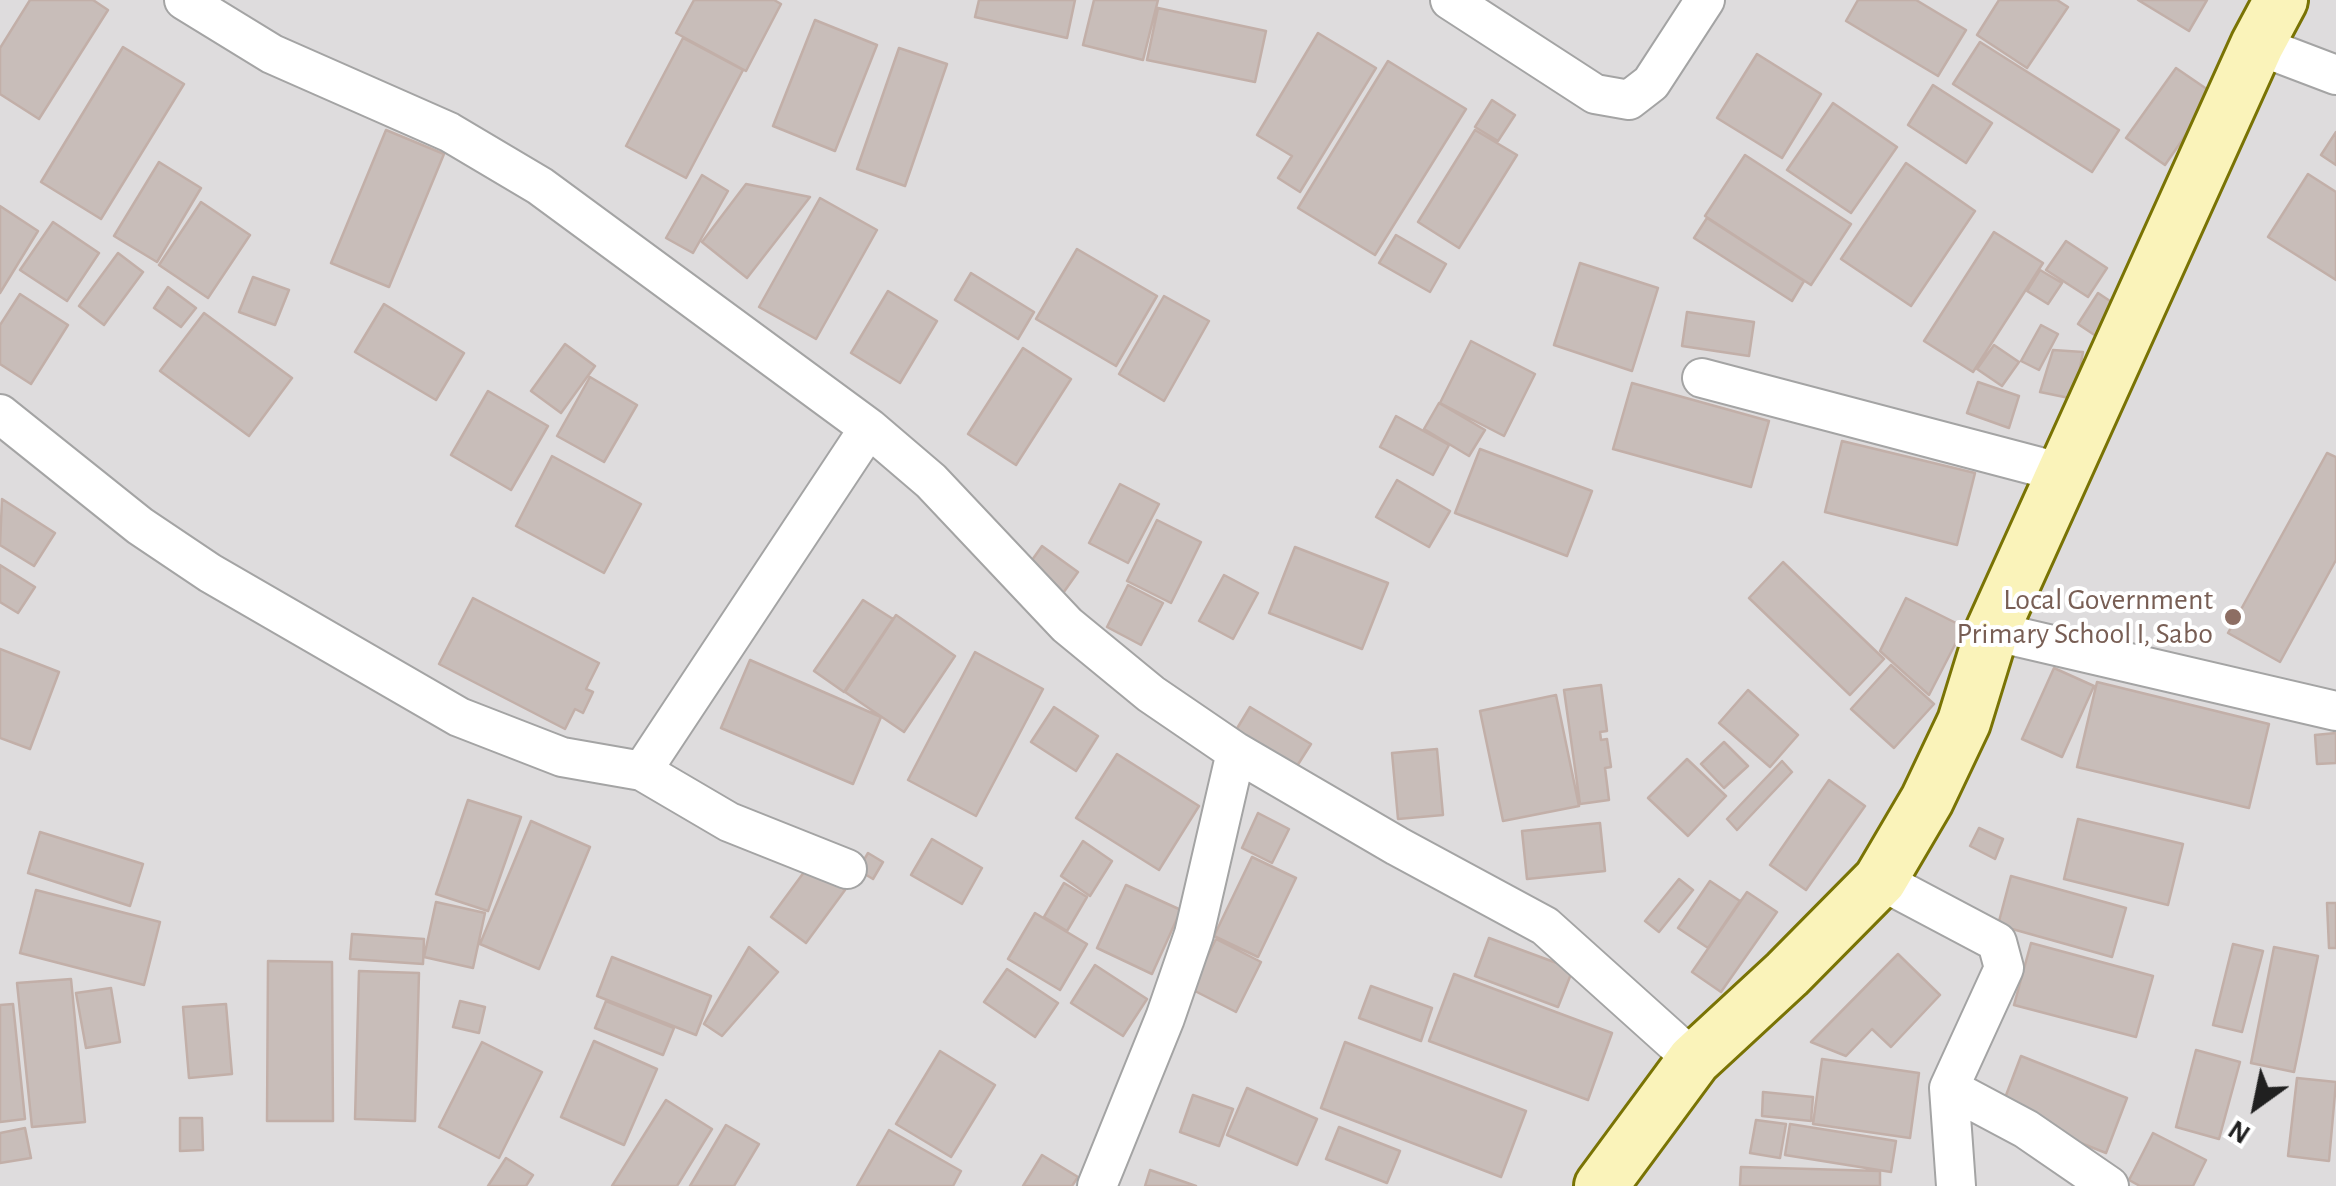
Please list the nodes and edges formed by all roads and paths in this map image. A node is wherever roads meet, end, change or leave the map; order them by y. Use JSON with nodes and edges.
{"nodes":[{"id":1,"x":184,"y":0,"type":"edge"},
{"id":2,"x":1450,"y":0,"type":"edge"},
{"id":3,"x":1706,"y":0,"type":"edge"},
{"id":4,"x":2281,"y":0,"type":"edge"},
{"id":5,"x":2257,"y":45,"type":"junction"},
{"id":6,"x":2336,"y":75,"type":"edge"},
{"id":7,"x":1702,"y":378,"type":"dead end"},
{"id":8,"x":0,"y":414,"type":"edge"},
{"id":9,"x":870,"y":428,"type":"junction"},
{"id":10,"x":2063,"y":473,"type":"junction"},
{"id":11,"x":1992,"y":631,"type":"junction"},
{"id":12,"x":2336,"y":711,"type":"edge"},
{"id":13,"x":1236,"y":752,"type":"junction"},
{"id":14,"x":642,"y":771,"type":"junction"},
{"id":15,"x":848,"y":870,"type":"dead end"},
{"id":16,"x":1880,"y":880,"type":"junction"},
{"id":17,"x":1694,"y":1060,"type":"junction"},
{"id":18,"x":1949,"y":1088,"type":"junction"},
{"id":19,"x":1097,"y":1186,"type":"edge"},
{"id":20,"x":1600,"y":1186,"type":"edge"},
{"id":21,"x":1956,"y":1186,"type":"edge"},
{"id":22,"x":2109,"y":1186,"type":"edge"}],
"edges":[{"from":1,"to":9,"type":"street"},
{"from":2,"to":3,"type":"street"},
{"from":4,"to":5,"type":"main road"},
{"from":5,"to":6,"type":"street"},
{"from":5,"to":10,"type":"main road"},
{"from":7,"to":10,"type":"street"},
{"from":8,"to":14,"type":"street"},
{"from":9,"to":13,"type":"street"},
{"from":9,"to":14,"type":"street"},
{"from":10,"to":11,"type":"main road"},
{"from":11,"to":12,"type":"street"},
{"from":11,"to":16,"type":"main road"},
{"from":13,"to":17,"type":"street"},
{"from":13,"to":19,"type":"street"},
{"from":14,"to":15,"type":"street"},
{"from":16,"to":17,"type":"main road"},
{"from":16,"to":18,"type":"street"},
{"from":17,"to":20,"type":"main road"},
{"from":18,"to":21,"type":"street"},
{"from":18,"to":22,"type":"street"}]}
